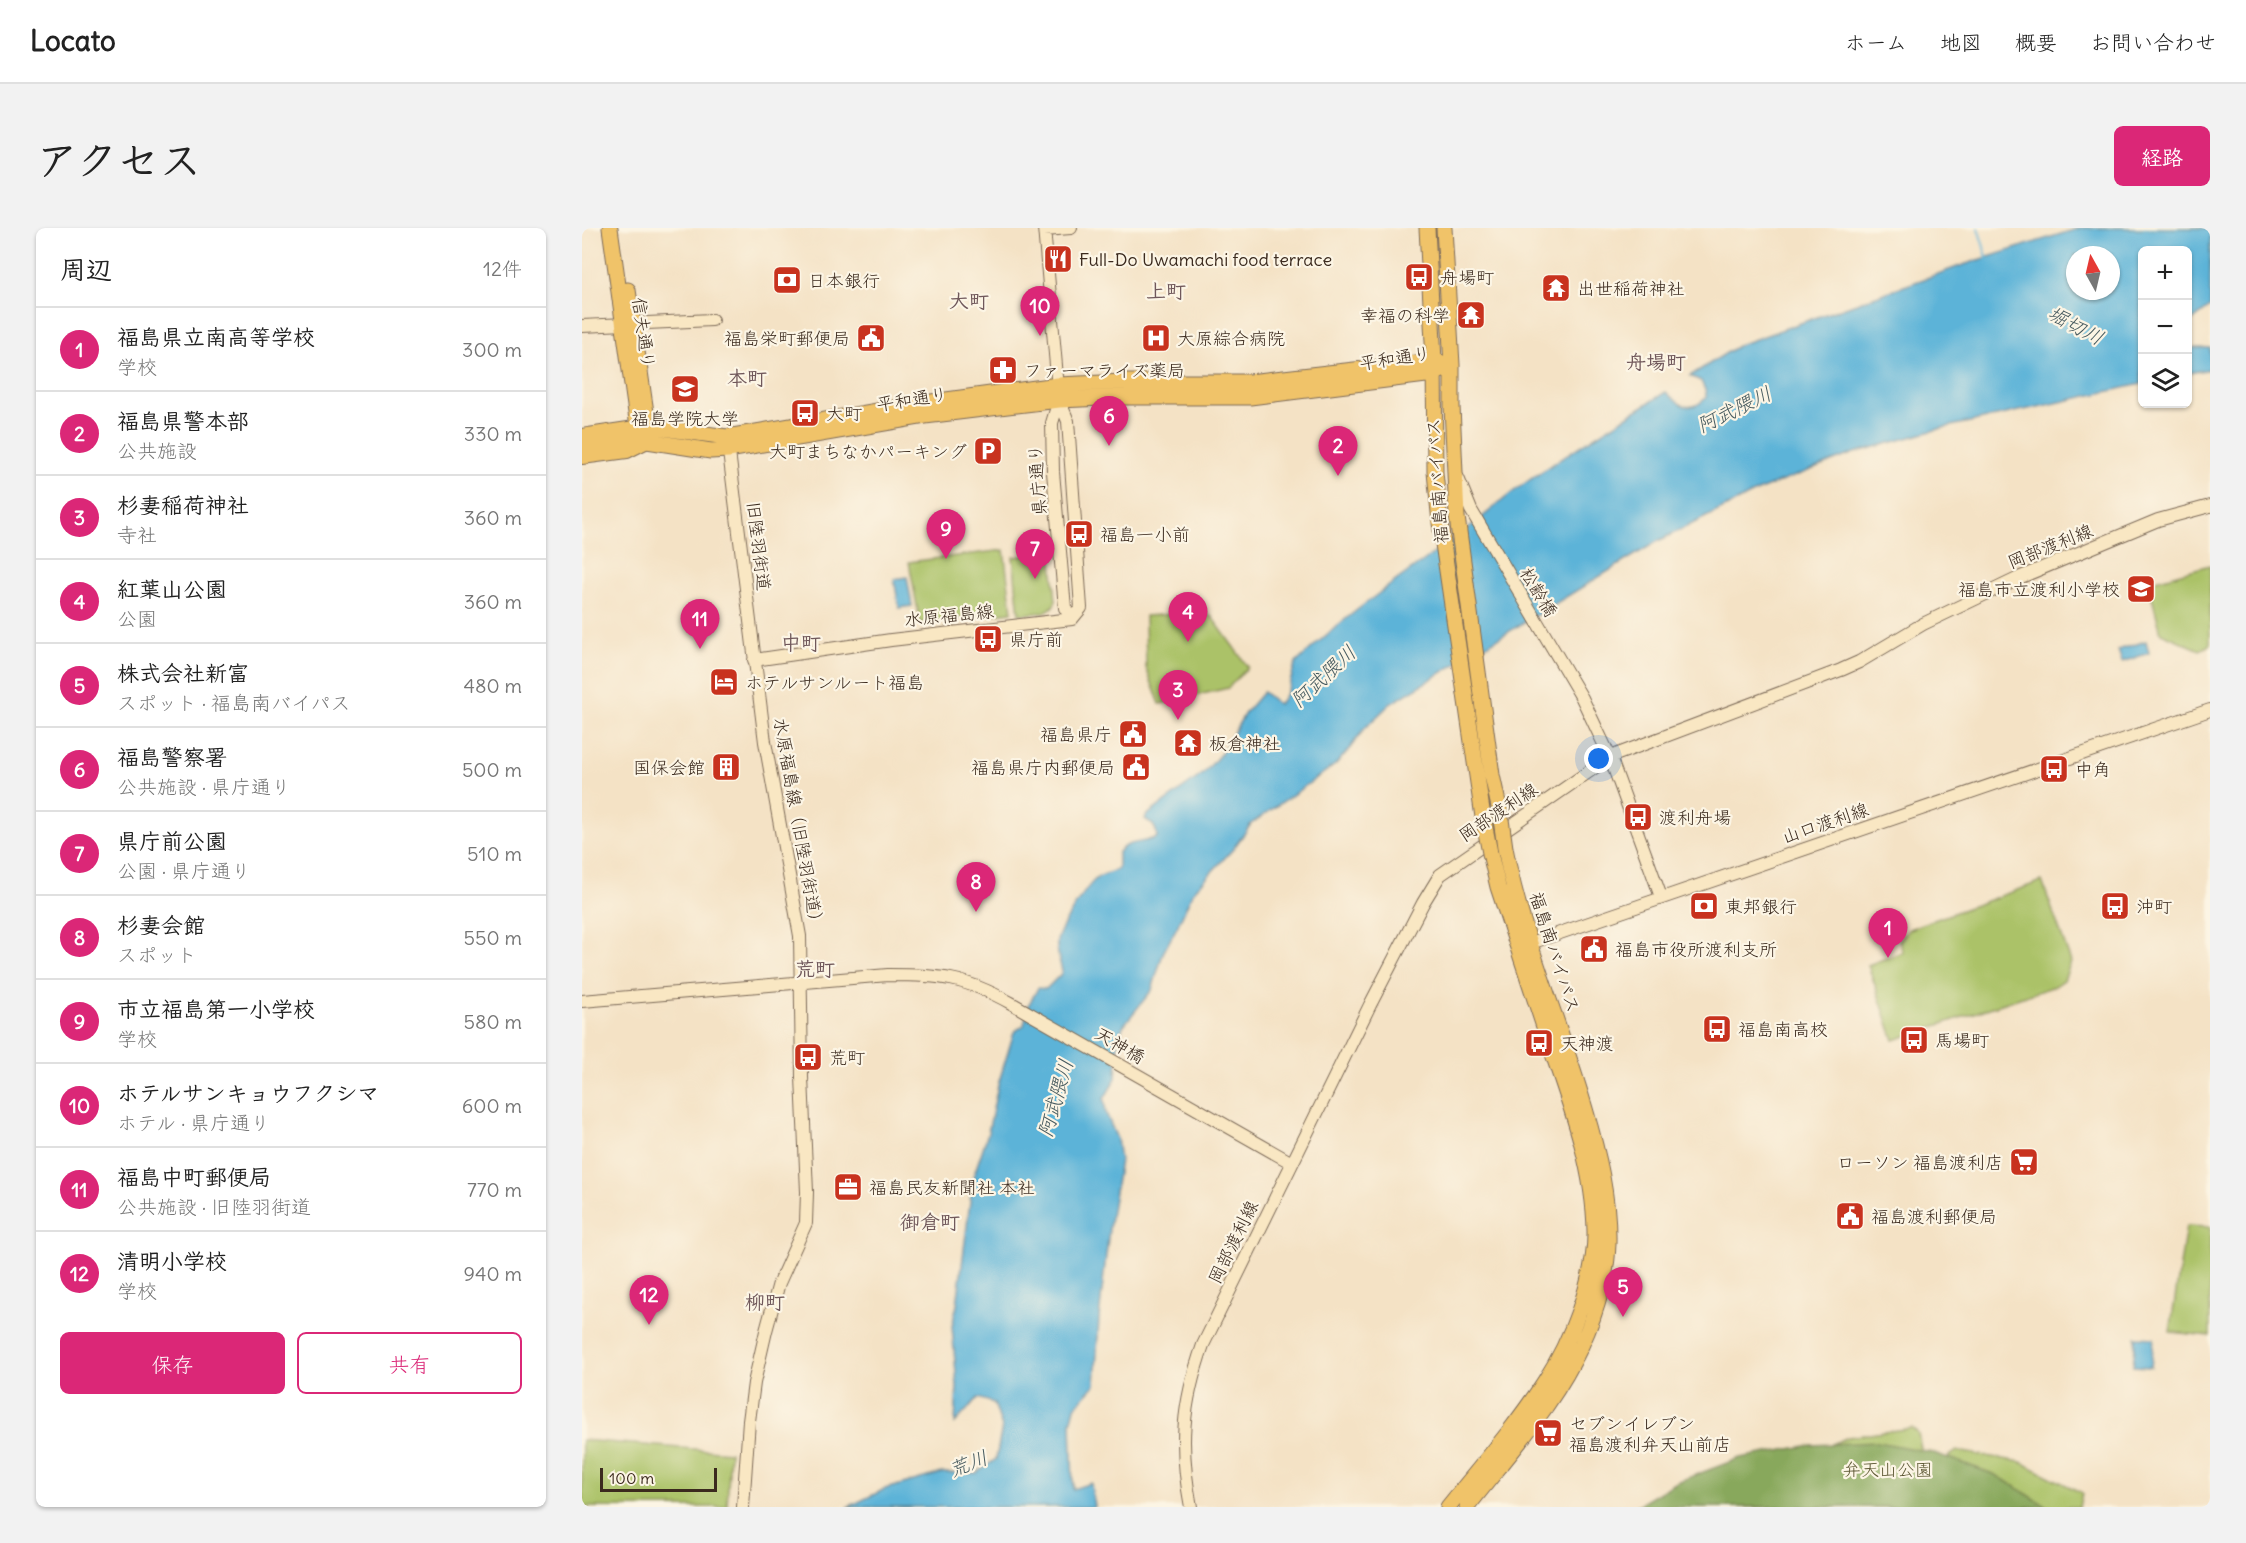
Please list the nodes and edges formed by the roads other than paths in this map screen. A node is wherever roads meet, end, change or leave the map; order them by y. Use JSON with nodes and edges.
{"nodes":[{"id":1,"x":610,"y":228,"type":"edge"},
{"id":2,"x":619,"y":228,"type":"edge"},
{"id":3,"x":1071,"y":228,"type":"edge"},
{"id":4,"x":1427,"y":228,"type":"edge"},
{"id":5,"x":1444,"y":228,"type":"edge"},
{"id":6,"x":1044,"y":229,"type":"edge"},
{"id":7,"x":712,"y":320,"type":"dead end"},
{"id":8,"x":628,"y":324,"type":"junction"},
{"id":9,"x":582,"y":326,"type":"edge"},
{"id":10,"x":1452,"y":365,"type":"junction"},
{"id":11,"x":1434,"y":368,"type":"junction"},
{"id":12,"x":1059,"y":393,"type":"junction"},
{"id":13,"x":582,"y":427,"type":"edge"},
{"id":14,"x":644,"y":431,"type":"junction"},
{"id":15,"x":582,"y":436,"type":"edge"},
{"id":16,"x":728,"y":443,"type":"junction"},
{"id":17,"x":582,"y":446,"type":"edge"},
{"id":18,"x":582,"y":457,"type":"edge"},
{"id":19,"x":2210,"y":506,"type":"edge"},
{"id":20,"x":1466,"y":510,"type":"junction"},
{"id":21,"x":1072,"y":620,"type":"joint"},
{"id":22,"x":754,"y":660,"type":"junction"},
{"id":23,"x":2210,"y":710,"type":"edge"},
{"id":24,"x":1610,"y":758,"type":"junction"},
{"id":25,"x":1661,"y":897,"type":"junction"},
{"id":26,"x":1524,"y":945,"type":"junction"},
{"id":27,"x":801,"y":981,"type":"junction"},
{"id":28,"x":582,"y":1001,"type":"edge"},
{"id":29,"x":1292,"y":1163,"type":"junction"},
{"id":30,"x":742,"y":1507,"type":"edge"},
{"id":31,"x":1191,"y":1507,"type":"edge"},
{"id":32,"x":1448,"y":1507,"type":"edge"},
{"id":33,"x":1467,"y":1507,"type":"edge"}],
"edges":[{"from":1,"to":8,"type":"highway","name":"信夫通り"},
{"from":2,"to":8,"type":"highway","name":"信夫通り"},
{"from":3,"to":6,"type":"main road"},
{"from":4,"to":11,"type":"highway","name":"福島南バイパス"},
{"from":5,"to":10,"type":"highway","name":"福島南バイパス"},
{"from":6,"to":12,"type":"main road","name":"県庁通り"},
{"from":7,"to":8,"type":"main road"},
{"from":8,"to":9,"type":"main road"},
{"from":8,"to":14,"type":"highway","name":"信夫通り"},
{"from":10,"to":11,"type":"highway","name":"平和通り"},
{"from":10,"to":20,"type":"highway","name":"福島南バイパス"},
{"from":11,"to":12,"type":"highway","name":"平和通り"},
{"from":11,"to":26,"type":"highway","name":"福島南バイパス","bridge":true},
{"from":12,"to":16,"type":"highway","name":"平和通り"},
{"from":12,"to":21,"type":"main road","name":"県庁通り"},
{"from":13,"to":14,"type":"main road"},
{"from":14,"to":15,"type":"main road"},
{"from":14,"to":16,"type":"highway","name":"平和通り"},
{"from":14,"to":17,"type":"main road"},
{"from":14,"to":18,"type":"main road"},
{"from":16,"to":22,"type":"main road","name":"旧陸羽街道"},
{"from":19,"to":24,"type":"main road","name":"岡部渡利線"},
{"from":20,"to":24,"type":"main road","name":"松齢橋"},
{"from":20,"to":26,"type":"highway","name":"福島南バイパス","bridge":true},
{"from":21,"to":22,"type":"main road","name":"水原福島線"},
{"from":22,"to":27,"type":"main road","name":"水原福島線（旧陸羽街道）"},
{"from":23,"to":25,"type":"main road","name":"山口渡利線"},
{"from":24,"to":25,"type":"main road"},
{"from":24,"to":29,"type":"main road","name":"岡部渡利線"},
{"from":25,"to":26,"type":"main road","name":"山口渡利線"},
{"from":26,"to":32,"type":"highway","name":"福島南バイパス"},
{"from":26,"to":33,"type":"highway","name":"福島南バイパス"},
{"from":27,"to":28,"type":"main road","name":"天神橋"},
{"from":27,"to":29,"type":"main road","name":"天神橋"},
{"from":27,"to":30,"type":"main road","name":"水原福島線（旧陸羽街道）"},
{"from":29,"to":31,"type":"main road","name":"岡部渡利線"}]}
